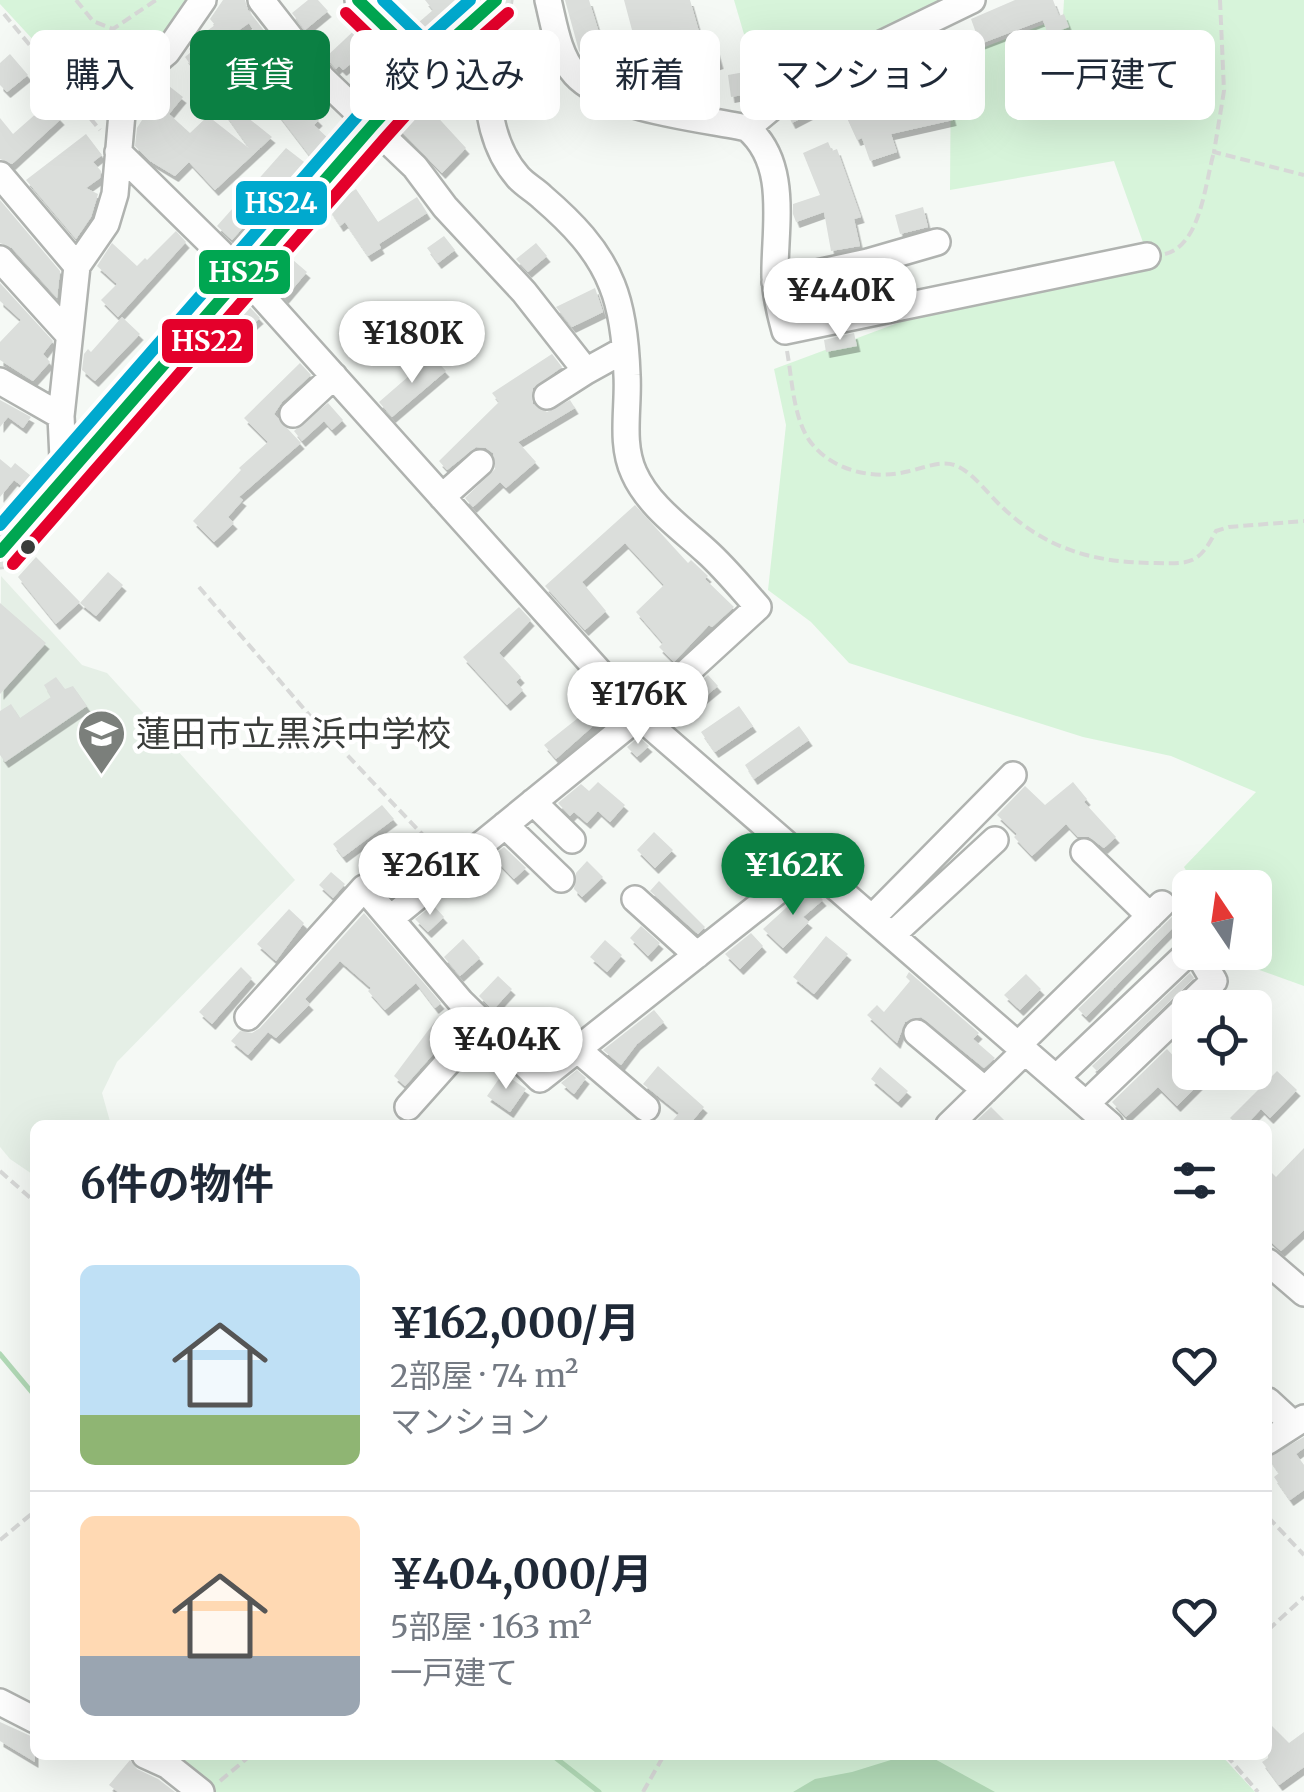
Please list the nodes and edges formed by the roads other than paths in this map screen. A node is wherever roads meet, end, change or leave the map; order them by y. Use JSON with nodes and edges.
{"nodes":[{"id":1,"x":203,"y":0,"type":"edge"},
{"id":2,"x":261,"y":0,"type":"edge"},
{"id":3,"x":358,"y":0,"type":"edge"},
{"id":4,"x":548,"y":0,"type":"edge"},
{"id":5,"x":972,"y":0,"type":"edge"},
{"id":6,"x":488,"y":5,"type":"edge"},
{"id":7,"x":389,"y":30,"type":"edge"},
{"id":8,"x":463,"y":30,"type":"edge"},
{"id":9,"x":377,"y":120,"type":"edge"},
{"id":10,"x":372,"y":125,"type":"junction"},
{"id":11,"x":748,"y":128,"type":"junction"},
{"id":12,"x":118,"y":152,"type":"junction"},
{"id":13,"x":0,"y":175,"type":"edge"},
{"id":14,"x":937,"y":242,"type":"dead end"},
{"id":15,"x":1147,"y":256,"type":"road end"},
{"id":16,"x":0,"y":259,"type":"edge"},
{"id":17,"x":77,"y":266,"type":"junction"},
{"id":18,"x":242,"y":274,"type":"junction"},
{"id":19,"x":775,"y":282,"type":"junction"},
{"id":20,"x":69,"y":335,"type":"junction"},
{"id":21,"x":624,"y":350,"type":"junction"},
{"id":22,"x":586,"y":372,"type":"junction"},
{"id":23,"x":334,"y":376,"type":"junction"},
{"id":24,"x":0,"y":381,"type":"edge"},
{"id":25,"x":547,"y":396,"type":"dead end"},
{"id":26,"x":293,"y":414,"type":"dead end"},
{"id":27,"x":60,"y":416,"type":"junction"},
{"id":28,"x":480,"y":463,"type":"dead end"},
{"id":29,"x":64,"y":480,"type":"junction"},
{"id":30,"x":442,"y":497,"type":"junction"},
{"id":31,"x":0,"y":552,"type":"edge"},
{"id":32,"x":639,"y":716,"type":"junction"},
{"id":33,"x":1013,"y":775,"type":"dead end"},
{"id":34,"x":533,"y":802,"type":"junction"},
{"id":35,"x":505,"y":825,"type":"junction"},
{"id":36,"x":572,"y":840,"type":"dead end"},
{"id":37,"x":995,"y":840,"type":"dead end"},
{"id":38,"x":1084,"y":852,"type":"dead end"},
{"id":39,"x":812,"y":864,"type":"junction"},
{"id":40,"x":561,"y":879,"type":"dead end"},
{"id":41,"x":635,"y":899,"type":"dead end"},
{"id":42,"x":873,"y":917,"type":"junction"},
{"id":43,"x":391,"y":918,"type":"junction"},
{"id":44,"x":892,"y":934,"type":"junction"},
{"id":45,"x":697,"y":955,"type":"junction"},
{"id":46,"x":1174,"y":970,"type":"edge"},
{"id":47,"x":1206,"y":970,"type":"edge"},
{"id":48,"x":248,"y":1016,"type":"dead end"},
{"id":49,"x":483,"y":1023,"type":"junction"},
{"id":50,"x":917,"y":1033,"type":"dead end"},
{"id":51,"x":1021,"y":1048,"type":"junction"},
{"id":52,"x":577,"y":1049,"type":"junction"},
{"id":53,"x":1056,"y":1078,"type":"junction"},
{"id":54,"x":986,"y":1090,"type":"junction"},
{"id":55,"x":1086,"y":1104,"type":"junction"},
{"id":56,"x":408,"y":1107,"type":"dead end"},
{"id":57,"x":646,"y":1108,"type":"dead end"},
{"id":58,"x":954,"y":1120,"type":"edge"},
{"id":59,"x":1104,"y":1120,"type":"edge"},
{"id":60,"x":1272,"y":1265,"type":"edge"},
{"id":61,"x":1304,"y":1293,"type":"edge"},
{"id":62,"x":1272,"y":1404,"type":"edge"},
{"id":63,"x":1299,"y":1421,"type":"edge"},
{"id":64,"x":1272,"y":1438,"type":"edge"},
{"id":65,"x":0,"y":1702,"type":"edge"},
{"id":66,"x":30,"y":1717,"type":"edge"},
{"id":67,"x":154,"y":1760,"type":"edge"},
{"id":68,"x":204,"y":1792,"type":"edge"}],
"edges":[{"from":1,"to":12,"type":"street"},
{"from":2,"to":10,"type":"street"},
{"from":3,"to":7,"type":"street"},
{"from":4,"to":11,"type":"street"},
{"from":5,"to":11,"type":"street"},
{"from":6,"to":8,"type":"main road"},
{"from":6,"to":21,"type":"street"},
{"from":9,"to":10,"type":"main road"},
{"from":10,"to":18,"type":"main road"},
{"from":10,"to":22,"type":"street"},
{"from":11,"to":19,"type":"street"},
{"from":12,"to":17,"type":"street"},
{"from":12,"to":18,"type":"street"},
{"from":13,"to":17,"type":"street"},
{"from":14,"to":19,"type":"street"},
{"from":15,"to":19,"type":"street"},
{"from":16,"to":20,"type":"street"},
{"from":17,"to":20,"type":"street"},
{"from":18,"to":23,"type":"street"},
{"from":18,"to":29,"type":"main road"},
{"from":20,"to":27,"type":"street"},
{"from":21,"to":22,"type":"street"},
{"from":21,"to":32,"type":"street"},
{"from":22,"to":25,"type":"street"},
{"from":23,"to":26,"type":"street"},
{"from":23,"to":30,"type":"street"},
{"from":24,"to":27,"type":"street"},
{"from":27,"to":29,"type":"street"},
{"from":28,"to":30,"type":"street"},
{"from":29,"to":31,"type":"main road"},
{"from":30,"to":32,"type":"street"},
{"from":32,"to":34,"type":"street"},
{"from":32,"to":39,"type":"street"},
{"from":33,"to":42,"type":"street"},
{"from":34,"to":35,"type":"street"},
{"from":34,"to":36,"type":"street"},
{"from":35,"to":40,"type":"street"},
{"from":35,"to":43,"type":"street"},
{"from":37,"to":44,"type":"street"},
{"from":38,"to":51,"type":"street"},
{"from":39,"to":42,"type":"street"},
{"from":39,"to":45,"type":"street"},
{"from":41,"to":45,"type":"street"},
{"from":42,"to":44,"type":"street"},
{"from":43,"to":48,"type":"street"},
{"from":43,"to":49,"type":"street"},
{"from":44,"to":51,"type":"street"},
{"from":45,"to":52,"type":"street"},
{"from":46,"to":53,"type":"street"},
{"from":47,"to":55,"type":"street"},
{"from":49,"to":52,"type":"street"},
{"from":49,"to":56,"type":"street"},
{"from":50,"to":54,"type":"street"},
{"from":51,"to":53,"type":"street"},
{"from":51,"to":54,"type":"street"},
{"from":52,"to":57,"type":"street"},
{"from":53,"to":55,"type":"street"},
{"from":54,"to":58,"type":"street"},
{"from":55,"to":59,"type":"street"},
{"from":60,"to":61,"type":"street"},
{"from":62,"to":63,"type":"street"},
{"from":63,"to":64,"type":"street"},
{"from":65,"to":66,"type":"street"},
{"from":67,"to":68,"type":"street"}]}
